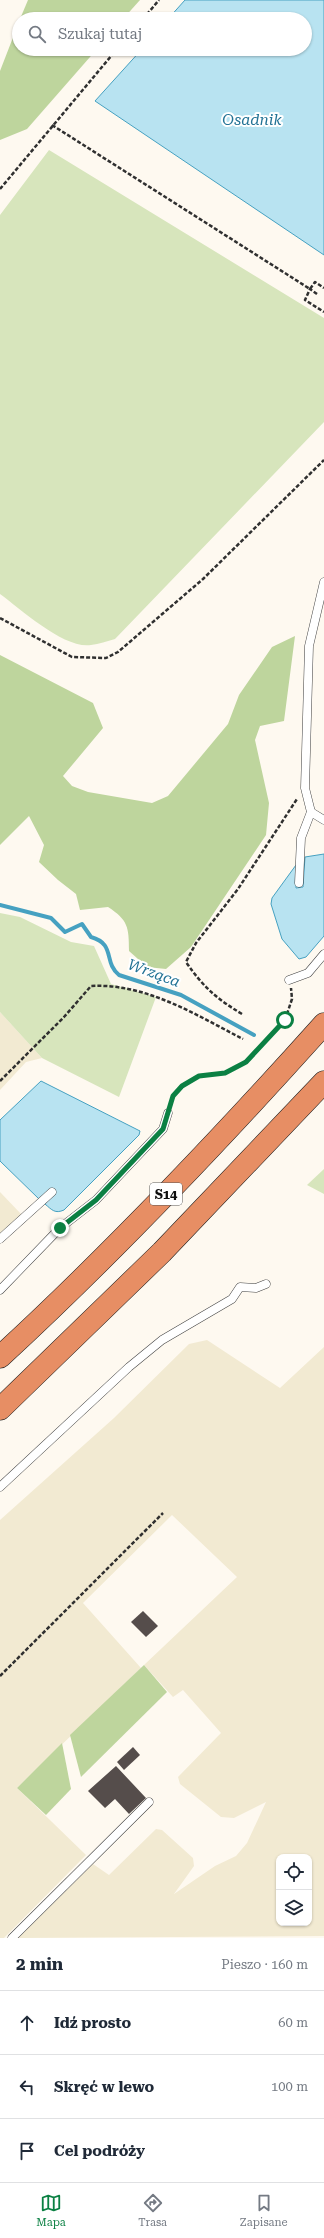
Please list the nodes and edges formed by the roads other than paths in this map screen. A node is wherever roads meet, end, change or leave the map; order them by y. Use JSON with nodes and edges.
{"nodes":[{"id":1,"x":324,"y":582,"type":"edge"},
{"id":2,"x":311,"y":812,"type":"junction"},
{"id":3,"x":324,"y":820,"type":"edge"},
{"id":4,"x":299,"y":883,"type":"dead end"},
{"id":5,"x":324,"y":954,"type":"edge"},
{"id":6,"x":289,"y":980,"type":"road end"},
{"id":7,"x":324,"y":1024,"type":"edge"},
{"id":8,"x":324,"y":1082,"type":"edge"},
{"id":9,"x":168,"y":1113,"type":"road end"},
{"id":10,"x":52,"y":1192,"type":"dead end"},
{"id":11,"x":0,"y":1239,"type":"edge"},
{"id":12,"x":266,"y":1284,"type":"dead end"},
{"id":13,"x":0,"y":1290,"type":"edge"},
{"id":14,"x":0,"y":1357,"type":"edge"},
{"id":15,"x":0,"y":1409,"type":"edge"},
{"id":16,"x":0,"y":1487,"type":"edge"},
{"id":17,"x":149,"y":1802,"type":"dead end"},
{"id":18,"x":12,"y":1938,"type":"edge"}],
"edges":[{"from":1,"to":2,"type":"lane"},
{"from":2,"to":3,"type":"lane"},
{"from":2,"to":4,"type":"lane"},
{"from":5,"to":6,"type":"lane"},
{"from":7,"to":14,"type":"highway","number":"S14"},
{"from":8,"to":15,"type":"highway","number":"S14"},
{"from":9,"to":13,"type":"lane"},
{"from":10,"to":11,"type":"lane"},
{"from":12,"to":16,"type":"lane"},
{"from":17,"to":18,"type":"lane"}]}
